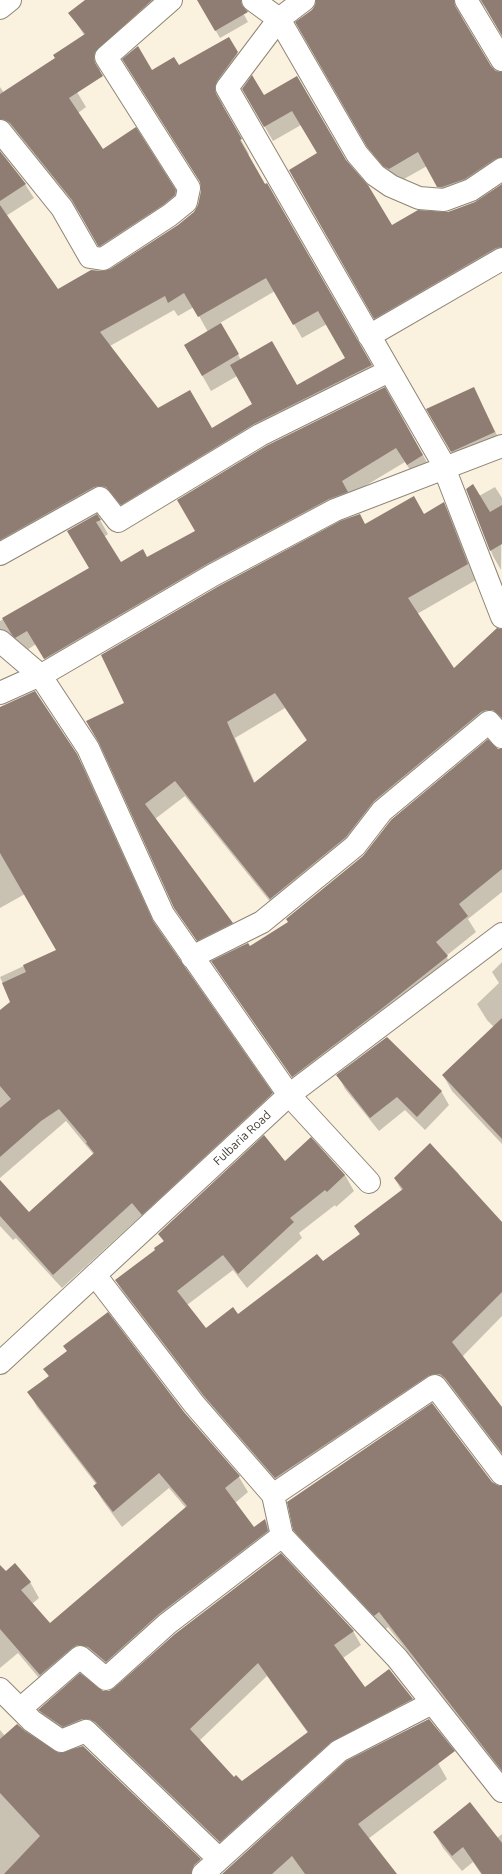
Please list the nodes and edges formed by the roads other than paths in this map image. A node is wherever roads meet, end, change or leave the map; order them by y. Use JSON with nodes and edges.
{"nodes":[{"id":1,"x":10,"y":0,"type":"edge"},
{"id":2,"x":171,"y":0,"type":"edge"},
{"id":3,"x":253,"y":0,"type":"edge"},
{"id":4,"x":304,"y":0,"type":"edge"},
{"id":5,"x":466,"y":0,"type":"edge"},
{"id":6,"x":0,"y":8,"type":"edge"},
{"id":7,"x":279,"y":19,"type":"junction"},
{"id":8,"x":502,"y":60,"type":"edge"},
{"id":9,"x":0,"y":130,"type":"edge"},
{"id":10,"x":502,"y":169,"type":"edge"},
{"id":11,"x":502,"y":259,"type":"edge"},
{"id":12,"x":369,"y":336,"type":"junction"},
{"id":13,"x":390,"y":372,"type":"junction"},
{"id":14,"x":502,"y":446,"type":"edge"},
{"id":15,"x":444,"y":469,"type":"junction"},
{"id":16,"x":0,"y":554,"type":"edge"},
{"id":17,"x":502,"y":617,"type":"edge"},
{"id":18,"x":0,"y":641,"type":"edge"},
{"id":19,"x":40,"y":675,"type":"junction"},
{"id":20,"x":0,"y":693,"type":"edge"},
{"id":21,"x":502,"y":737,"type":"edge"},
{"id":22,"x":501,"y":937,"type":"edge"},
{"id":23,"x":192,"y":957,"type":"junction"},
{"id":24,"x":288,"y":1095,"type":"junction"},
{"id":25,"x":369,"y":1182,"type":"dead end"},
{"id":26,"x":95,"y":1274,"type":"junction"},
{"id":27,"x":0,"y":1363,"type":"edge"},
{"id":28,"x":502,"y":1474,"type":"edge"},
{"id":29,"x":273,"y":1495,"type":"junction"},
{"id":30,"x":282,"y":1536,"type":"junction"},
{"id":31,"x":0,"y":1689,"type":"edge"},
{"id":32,"x":432,"y":1703,"type":"junction"},
{"id":33,"x":20,"y":1709,"type":"junction"},
{"id":34,"x":502,"y":1791,"type":"edge"},
{"id":35,"x":219,"y":1859,"type":"junction"},
{"id":36,"x":202,"y":1874,"type":"edge"}],
"edges":[{"from":1,"to":6,"type":"street"},
{"from":2,"to":9,"type":"street"},
{"from":3,"to":7,"type":"street"},
{"from":4,"to":7,"type":"street"},
{"from":5,"to":8,"type":"street"},
{"from":7,"to":10,"type":"street"},
{"from":7,"to":12,"type":"street"},
{"from":11,"to":12,"type":"street"},
{"from":12,"to":13,"type":"street"},
{"from":13,"to":15,"type":"street"},
{"from":13,"to":16,"type":"street"},
{"from":14,"to":15,"type":"street"},
{"from":15,"to":17,"type":"street"},
{"from":15,"to":19,"type":"street"},
{"from":18,"to":19,"type":"street"},
{"from":19,"to":20,"type":"street"},
{"from":19,"to":23,"type":"street"},
{"from":21,"to":23,"type":"street"},
{"from":22,"to":24,"type":"street","name":"Fulbaria Road"},
{"from":23,"to":24,"type":"street"},
{"from":24,"to":25,"type":"street"},
{"from":24,"to":26,"type":"street","name":"Fulbaria Road"},
{"from":26,"to":27,"type":"street","name":"Fulbaria Road"},
{"from":26,"to":29,"type":"street"},
{"from":28,"to":29,"type":"street"},
{"from":29,"to":30,"type":"street"},
{"from":30,"to":32,"type":"street"},
{"from":30,"to":33,"type":"street"},
{"from":31,"to":33,"type":"street"},
{"from":32,"to":34,"type":"street"},
{"from":32,"to":35,"type":"street"},
{"from":33,"to":35,"type":"street"},
{"from":35,"to":36,"type":"street"}]}
